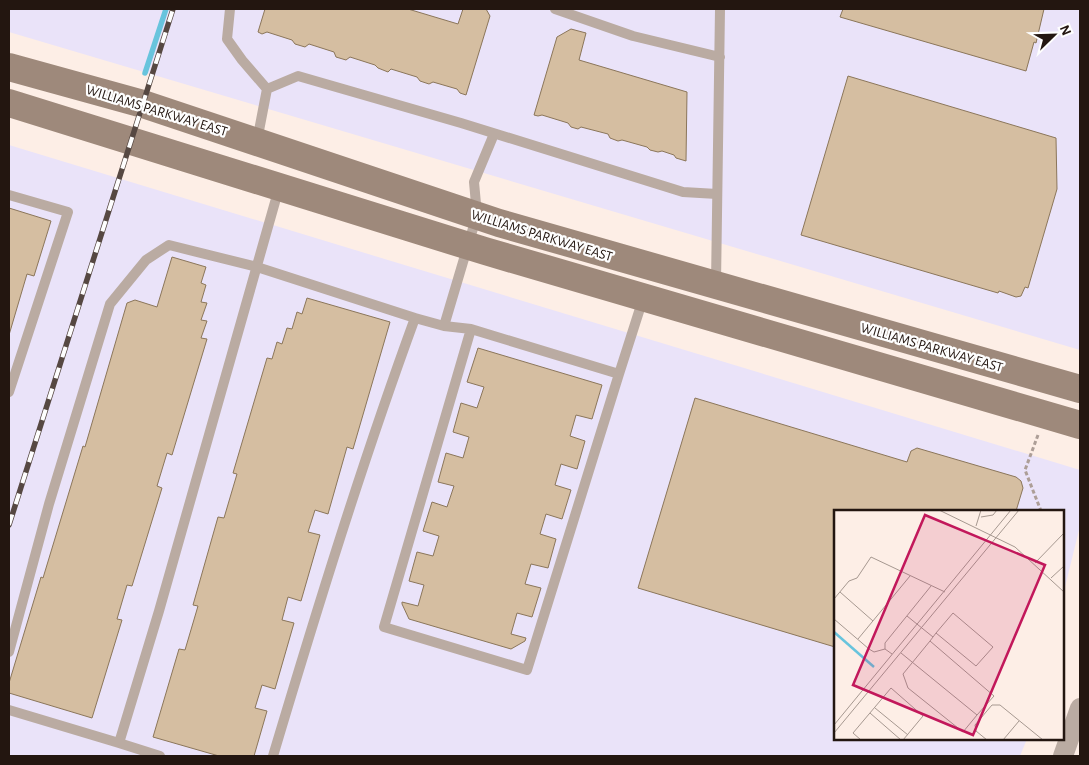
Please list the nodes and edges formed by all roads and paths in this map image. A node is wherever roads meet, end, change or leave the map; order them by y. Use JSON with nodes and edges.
{"nodes":[{"id":1,"x":230,"y":9,"type":"edge"},
{"id":2,"x":555,"y":9,"type":"edge"},
{"id":3,"x":720,"y":9,"type":"edge"},
{"id":4,"x":720,"y":57,"type":"junction"},
{"id":5,"x":9,"y":67,"type":"edge"},
{"id":6,"x":267,"y":89,"type":"junction"},
{"id":7,"x":9,"y":103,"type":"edge"},
{"id":8,"x":494,"y":134,"type":"junction"},
{"id":9,"x":257,"y":142,"type":"junction"},
{"id":10,"x":280,"y":187,"type":"junction"},
{"id":11,"x":717,"y":194,"type":"junction"},
{"id":12,"x":9,"y":195,"type":"edge"},
{"id":13,"x":477,"y":216,"type":"junction"},
{"id":14,"x":467,"y":246,"type":"junction"},
{"id":15,"x":257,"y":267,"type":"junction"},
{"id":16,"x":716,"y":285,"type":"junction"},
{"id":17,"x":644,"y":298,"type":"junction"},
{"id":18,"x":415,"y":318,"type":"junction"},
{"id":19,"x":444,"y":326,"type":"junction"},
{"id":20,"x":471,"y":329,"type":"junction"},
{"id":21,"x":619,"y":374,"type":"junction"},
{"id":22,"x":1080,"y":389,"type":"edge"},
{"id":23,"x":9,"y":392,"type":"edge"},
{"id":24,"x":1045,"y":415,"type":"junction"},
{"id":25,"x":1080,"y":426,"type":"edge"},
{"id":26,"x":1041,"y":510,"type":"edge"},
{"id":27,"x":9,"y":652,"type":"edge"},
{"id":28,"x":1080,"y":709,"type":"edge"},
{"id":29,"x":9,"y":710,"type":"edge"},
{"id":30,"x":119,"y":743,"type":"junction"},
{"id":31,"x":160,"y":756,"type":"edge"},
{"id":32,"x":273,"y":756,"type":"edge"},
{"id":33,"x":1063,"y":756,"type":"edge"}],
"edges":[{"from":1,"to":6,"type":"lane"},
{"from":2,"to":4,"type":"lane"},
{"from":3,"to":4,"type":"lane"},
{"from":4,"to":11,"type":"lane"},
{"from":5,"to":9,"type":"main road","name":"WILLIAMS PARKWAY EAST"},
{"from":6,"to":8,"type":"lane"},
{"from":6,"to":9,"type":"lane"},
{"from":7,"to":10,"type":"main road"},
{"from":8,"to":11,"type":"lane"},
{"from":8,"to":13,"type":"lane"},
{"from":9,"to":13,"type":"main road","name":"WILLIAMS PARKWAY EAST"},
{"from":10,"to":14,"type":"main road"},
{"from":10,"to":15,"type":"lane"},
{"from":11,"to":16,"type":"lane"},
{"from":12,"to":23,"type":"lane"},
{"from":13,"to":14,"type":"lane"},
{"from":13,"to":16,"type":"main road","name":"WILLIAMS PARKWAY EAST"},
{"from":14,"to":17,"type":"main road"},
{"from":14,"to":19,"type":"lane"},
{"from":15,"to":18,"type":"lane"},
{"from":15,"to":27,"type":"lane"},
{"from":15,"to":30,"type":"lane"},
{"from":16,"to":22,"type":"main road","name":"WILLIAMS PARKWAY EAST"},
{"from":17,"to":21,"type":"lane"},
{"from":17,"to":24,"type":"main road"},
{"from":18,"to":19,"type":"lane"},
{"from":18,"to":32,"type":"lane"},
{"from":19,"to":20,"type":"lane"},
{"from":20,"to":21,"type":"lane"},
{"from":20,"to":21,"type":"lane"},
{"from":24,"to":25,"type":"main road"},
{"from":24,"to":26,"type":"path"},
{"from":28,"to":33,"type":"street"},
{"from":29,"to":30,"type":"lane"},
{"from":30,"to":31,"type":"lane"}]}
